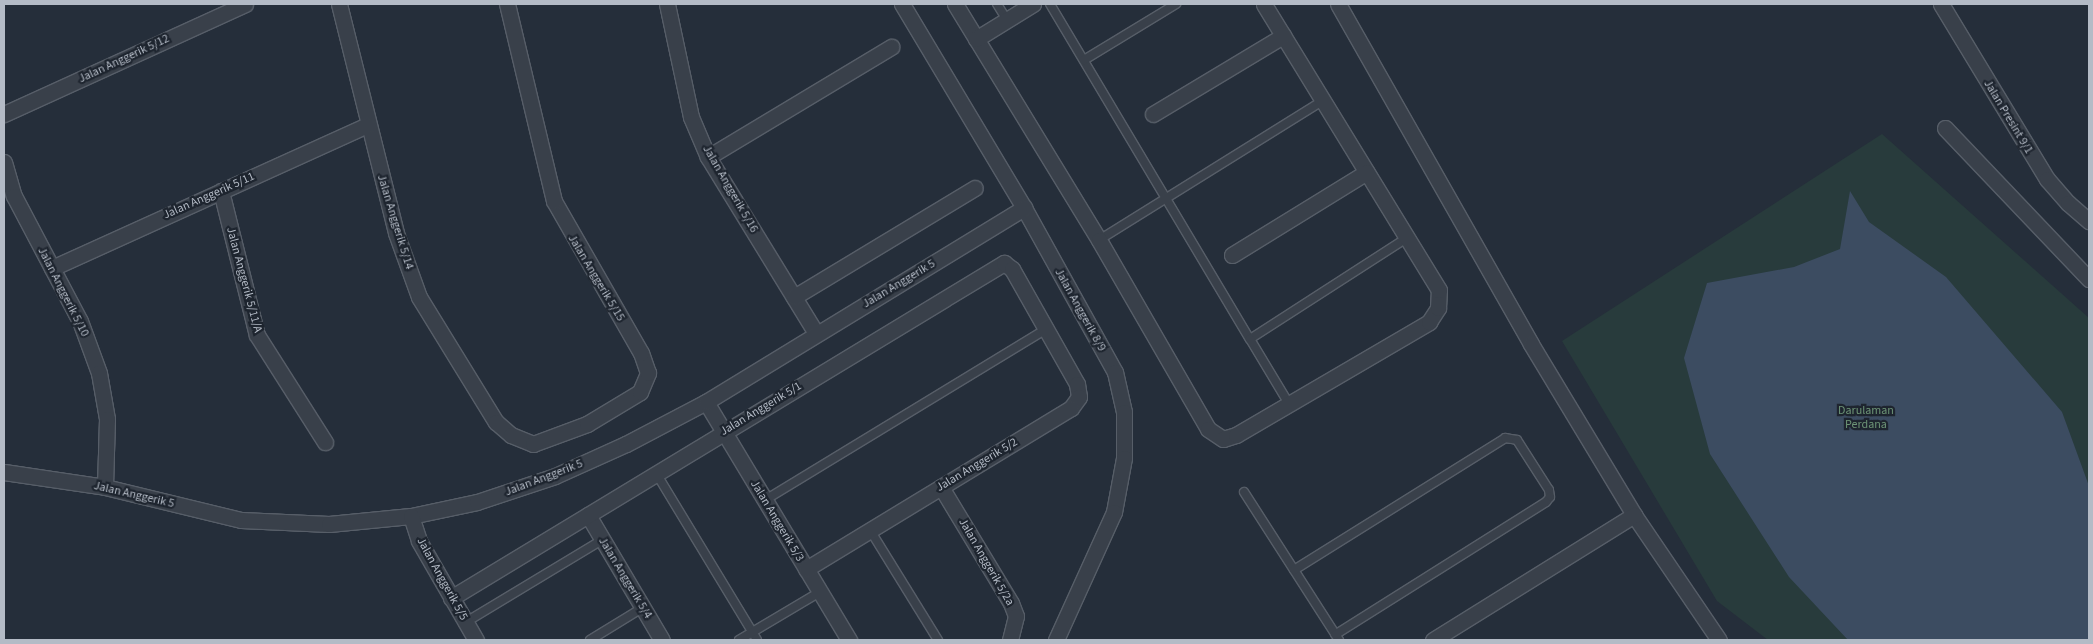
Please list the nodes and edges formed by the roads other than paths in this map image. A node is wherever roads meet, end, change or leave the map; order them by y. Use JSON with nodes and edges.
{"nodes":[{"id":1,"x":245,"y":4,"type":"edge"},
{"id":2,"x":339,"y":4,"type":"edge"},
{"id":3,"x":507,"y":4,"type":"edge"},
{"id":4,"x":667,"y":4,"type":"edge"},
{"id":5,"x":902,"y":4,"type":"edge"},
{"id":6,"x":956,"y":4,"type":"edge"},
{"id":7,"x":997,"y":4,"type":"edge"},
{"id":8,"x":1034,"y":4,"type":"edge"},
{"id":9,"x":1050,"y":4,"type":"edge"},
{"id":10,"x":1176,"y":4,"type":"edge"},
{"id":11,"x":1264,"y":4,"type":"edge"},
{"id":12,"x":1338,"y":4,"type":"edge"},
{"id":13,"x":1945,"y":5,"type":"edge"},
{"id":14,"x":1007,"y":20,"type":"junction"},
{"id":15,"x":1283,"y":36,"type":"junction"},
{"id":16,"x":976,"y":39,"type":"junction"},
{"id":17,"x":891,"y":47,"type":"dead end"},
{"id":18,"x":1084,"y":60,"type":"junction"},
{"id":19,"x":1322,"y":101,"type":"junction"},
{"id":20,"x":4,"y":114,"type":"edge"},
{"id":21,"x":1153,"y":114,"type":"dead end"},
{"id":22,"x":367,"y":125,"type":"junction"},
{"id":23,"x":1945,"y":128,"type":"dead end"},
{"id":24,"x":708,"y":157,"type":"junction"},
{"id":25,"x":4,"y":162,"type":"edge"},
{"id":26,"x":1367,"y":172,"type":"junction"},
{"id":27,"x":975,"y":188,"type":"dead end"},
{"id":28,"x":221,"y":191,"type":"junction"},
{"id":29,"x":1166,"y":198,"type":"junction"},
{"id":30,"x":1024,"y":208,"type":"junction"},
{"id":31,"x":2089,"y":221,"type":"edge"},
{"id":32,"x":1408,"y":237,"type":"junction"},
{"id":33,"x":1099,"y":240,"type":"junction"},
{"id":34,"x":1232,"y":254,"type":"dead end"},
{"id":35,"x":52,"y":268,"type":"junction"},
{"id":36,"x":2089,"y":278,"type":"edge"},
{"id":37,"x":794,"y":297,"type":"junction"},
{"id":38,"x":1046,"y":329,"type":"junction"},
{"id":39,"x":816,"y":333,"type":"junction"},
{"id":40,"x":1250,"y":339,"type":"junction"},
{"id":41,"x":706,"y":402,"type":"junction"},
{"id":42,"x":1289,"y":404,"type":"junction"},
{"id":43,"x":496,"y":422,"type":"joint"},
{"id":44,"x":724,"y":432,"type":"junction"},
{"id":45,"x":325,"y":442,"type":"dead end"},
{"id":46,"x":4,"y":472,"type":"edge"},
{"id":47,"x":656,"y":474,"type":"junction"},
{"id":48,"x":105,"y":487,"type":"junction"},
{"id":49,"x":941,"y":487,"type":"junction"},
{"id":50,"x":1244,"y":492,"type":"dead end"},
{"id":51,"x":765,"y":500,"type":"junction"},
{"id":52,"x":588,"y":515,"type":"junction"},
{"id":53,"x":1634,"y":515,"type":"junction"},
{"id":54,"x":411,"y":516,"type":"junction"},
{"id":55,"x":870,"y":530,"type":"junction"},
{"id":56,"x":602,"y":540,"type":"junction"},
{"id":57,"x":806,"y":570,"type":"junction"},
{"id":58,"x":1294,"y":570,"type":"junction"},
{"id":59,"x":820,"y":592,"type":"junction"},
{"id":60,"x":451,"y":598,"type":"junction"},
{"id":61,"x":642,"y":608,"type":"junction"},
{"id":62,"x":466,"y":622,"type":"junction"},
{"id":63,"x":752,"y":632,"type":"junction"},
{"id":64,"x":1337,"y":637,"type":"edge"},
{"id":65,"x":476,"y":640,"type":"edge"},
{"id":66,"x":590,"y":640,"type":"edge"},
{"id":67,"x":662,"y":640,"type":"edge"},
{"id":68,"x":738,"y":640,"type":"edge"},
{"id":69,"x":757,"y":640,"type":"edge"},
{"id":70,"x":848,"y":640,"type":"edge"},
{"id":71,"x":938,"y":640,"type":"edge"},
{"id":72,"x":1010,"y":640,"type":"edge"},
{"id":73,"x":1056,"y":640,"type":"edge"},
{"id":74,"x":1433,"y":640,"type":"edge"},
{"id":75,"x":1719,"y":640,"type":"edge"}],
"edges":[{"from":1,"to":20,"type":"street","name":"Jalan Anggerik 5/12"},
{"from":2,"to":22,"type":"street","name":"Jalan Anggerik 5/14"},
{"from":3,"to":43,"type":"street","name":"Jalan Anggerik 5/15"},
{"from":4,"to":24,"type":"street","name":"Jalan Anggerik 5/16"},
{"from":5,"to":30,"type":"street","name":"Jalan Anggerik 8/9"},
{"from":6,"to":16,"type":"street"},
{"from":7,"to":14,"type":"lane"},
{"from":8,"to":14,"type":"street"},
{"from":9,"to":18,"type":"lane"},
{"from":10,"to":18,"type":"lane"},
{"from":11,"to":15,"type":"street"},
{"from":12,"to":53,"type":"street"},
{"from":13,"to":31,"type":"street","name":"Jalan Presint 9/1"},
{"from":14,"to":16,"type":"street"},
{"from":15,"to":19,"type":"street"},
{"from":15,"to":21,"type":"street"},
{"from":16,"to":33,"type":"street"},
{"from":17,"to":24,"type":"street"},
{"from":18,"to":29,"type":"lane"},
{"from":19,"to":26,"type":"street"},
{"from":19,"to":29,"type":"lane"},
{"from":22,"to":28,"type":"street","name":"Jalan Anggerik 5/11"},
{"from":22,"to":43,"type":"street","name":"Jalan Anggerik 5/14"},
{"from":23,"to":36,"type":"street"},
{"from":24,"to":37,"type":"street","name":"Jalan Anggerik 5/16"},
{"from":25,"to":35,"type":"street","name":"Jalan Anggerik 5/10"},
{"from":26,"to":32,"type":"street"},
{"from":26,"to":34,"type":"street"},
{"from":27,"to":37,"type":"street"},
{"from":28,"to":35,"type":"street","name":"Jalan Anggerik 5/11"},
{"from":28,"to":45,"type":"street","name":"Jalan Anggerik 5/11/A"},
{"from":29,"to":33,"type":"lane"},
{"from":29,"to":40,"type":"lane"},
{"from":30,"to":39,"type":"street","name":"Jalan Anggerik 5"},
{"from":30,"to":73,"type":"street","name":"Jalan Anggerik 8/9"},
{"from":32,"to":40,"type":"lane"},
{"from":32,"to":42,"type":"street"},
{"from":33,"to":42,"type":"street"},
{"from":35,"to":48,"type":"street","name":"Jalan Anggerik 5/10"},
{"from":37,"to":39,"type":"street","name":"Jalan Anggerik 5/16"},
{"from":38,"to":44,"type":"street","name":"Jalan Anggerik 5/1"},
{"from":38,"to":49,"type":"street","name":"Jalan Anggerik 5/2"},
{"from":38,"to":51,"type":"lane"},
{"from":39,"to":41,"type":"street","name":"Jalan Anggerik 5"},
{"from":40,"to":42,"type":"lane"},
{"from":41,"to":44,"type":"street","name":"Jalan Anggerik 5/3"},
{"from":41,"to":54,"type":"street","name":"Jalan Anggerik 5"},
{"from":44,"to":47,"type":"street","name":"Jalan Anggerik 5/1"},
{"from":44,"to":51,"type":"street","name":"Jalan Anggerik 5/3"},
{"from":46,"to":48,"type":"street","name":"Jalan Anggerik 5"},
{"from":47,"to":52,"type":"street","name":"Jalan Anggerik 5/1"},
{"from":47,"to":63,"type":"lane"},
{"from":48,"to":54,"type":"street","name":"Jalan Anggerik 5"},
{"from":49,"to":55,"type":"street","name":"Jalan Anggerik 5/2"},
{"from":49,"to":72,"type":"street","name":"Jalan Anggerik 5/2a"},
{"from":50,"to":58,"type":"lane"},
{"from":51,"to":57,"type":"street","name":"Jalan Anggerik 5/3"},
{"from":52,"to":56,"type":"street","name":"Jalan Anggerik 5/4"},
{"from":52,"to":60,"type":"street","name":"Jalan Anggerik 5/1"},
{"from":53,"to":74,"type":"street"},
{"from":53,"to":75,"type":"street"},
{"from":54,"to":60,"type":"street","name":"Jalan Anggerik 5/5"},
{"from":55,"to":57,"type":"street","name":"Jalan Anggerik 5/2"},
{"from":55,"to":71,"type":"lane"},
{"from":56,"to":61,"type":"street","name":"Jalan Anggerik 5/4"},
{"from":56,"to":62,"type":"lane"},
{"from":57,"to":59,"type":"street","name":"Jalan Anggerik 5/3"},
{"from":58,"to":64,"type":"lane"},
{"from":58,"to":64,"type":"lane"},
{"from":59,"to":63,"type":"lane"},
{"from":59,"to":70,"type":"street","name":"Jalan Anggerik 5/3"},
{"from":60,"to":62,"type":"street","name":"Jalan Anggerik 5/5"},
{"from":61,"to":66,"type":"lane"},
{"from":61,"to":67,"type":"street","name":"Jalan Anggerik 5/4"},
{"from":62,"to":65,"type":"street","name":"Jalan Anggerik 5/5"},
{"from":63,"to":68,"type":"lane"},
{"from":63,"to":69,"type":"lane"}]}
